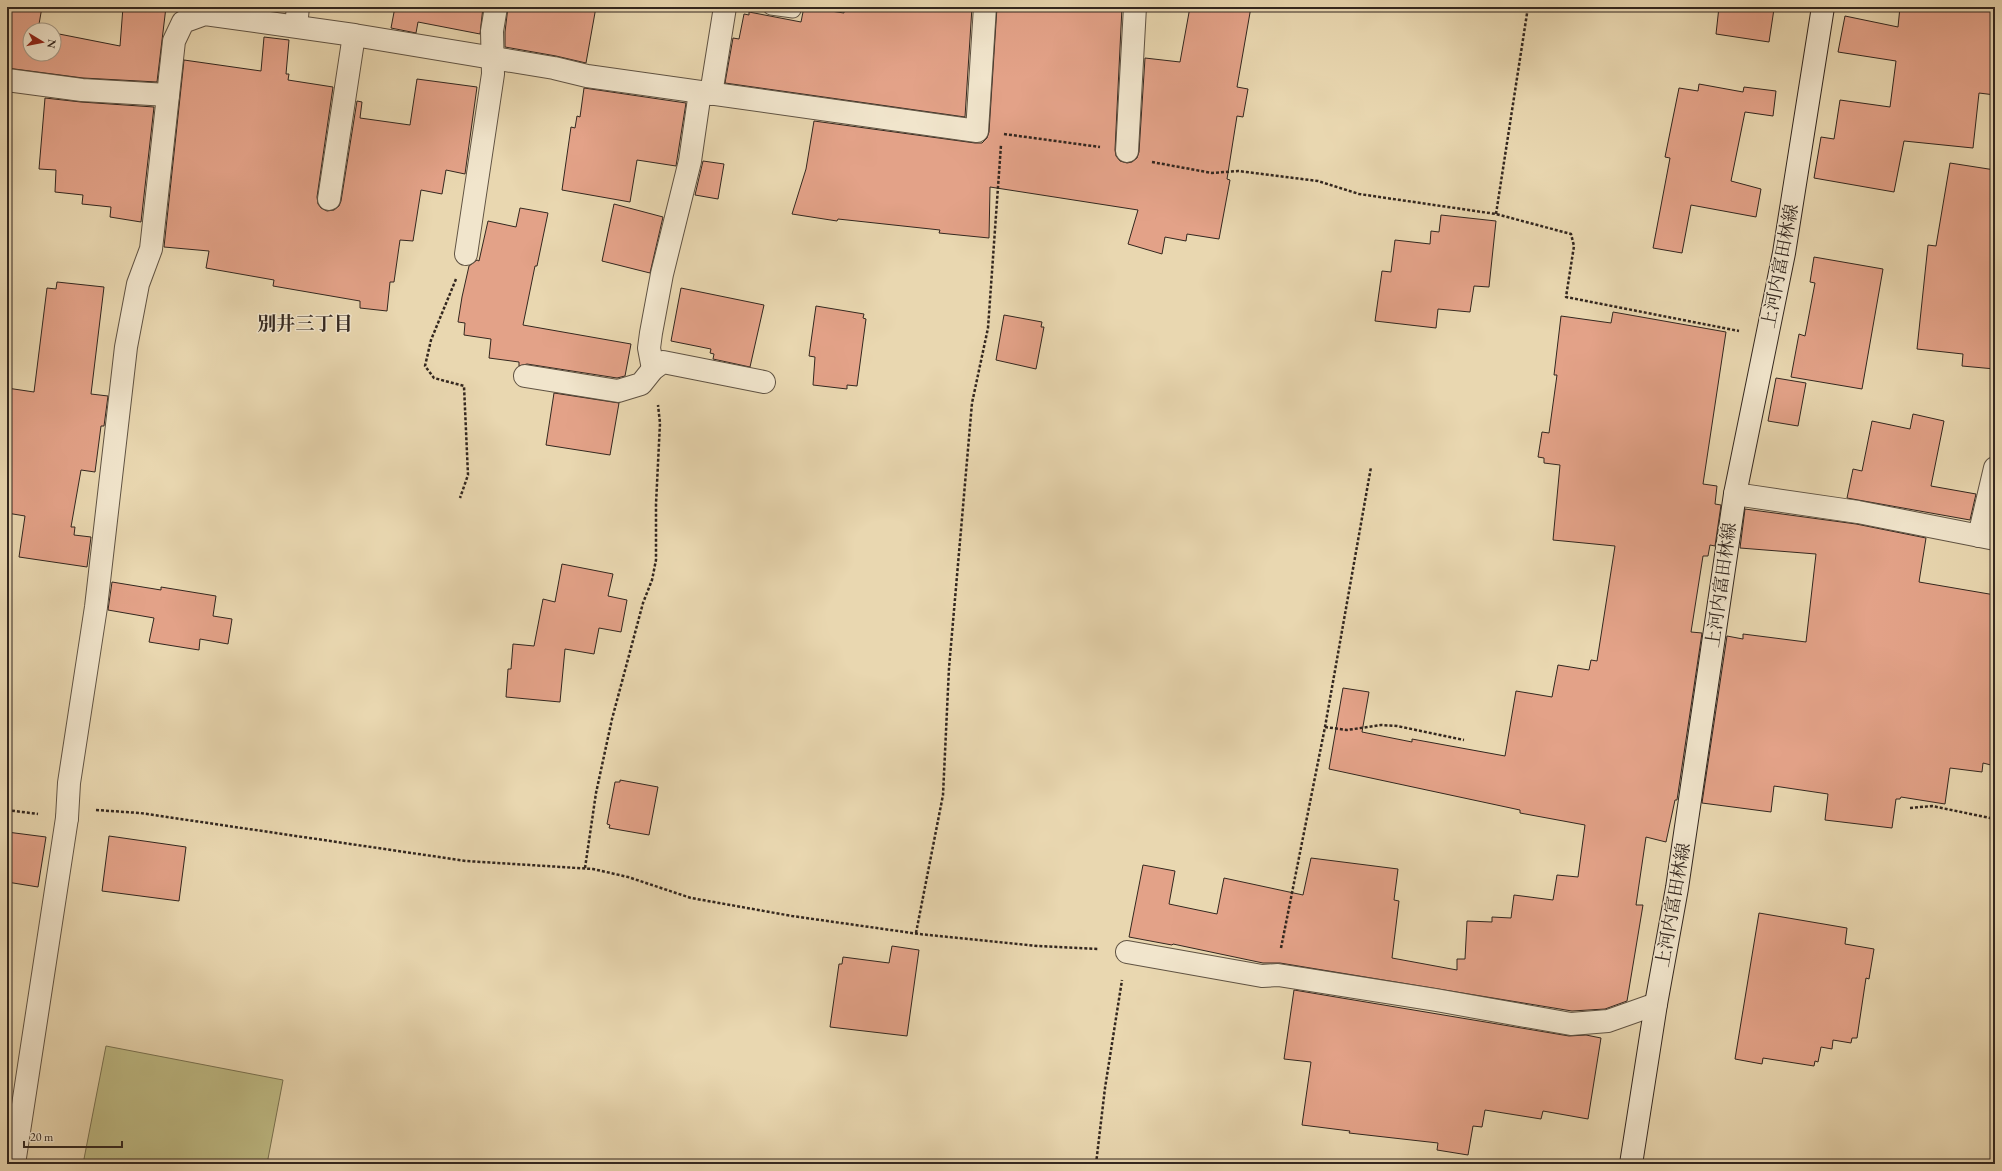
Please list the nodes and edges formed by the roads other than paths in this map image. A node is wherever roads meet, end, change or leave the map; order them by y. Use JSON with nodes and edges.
{"nodes":[{"id":1,"x":496,"y":7,"type":"edge"},
{"id":2,"x":726,"y":7,"type":"edge"},
{"id":3,"x":772,"y":7,"type":"edge"},
{"id":4,"x":985,"y":7,"type":"edge"},
{"id":5,"x":1135,"y":7,"type":"edge"},
{"id":6,"x":1823,"y":7,"type":"edge"},
{"id":7,"x":793,"y":10,"type":"dead end"},
{"id":8,"x":297,"y":16,"type":"edge"},
{"id":9,"x":354,"y":35,"type":"junction"},
{"id":10,"x":492,"y":58,"type":"junction"},
{"id":11,"x":7,"y":80,"type":"edge"},
{"id":12,"x":706,"y":93,"type":"junction"},
{"id":13,"x":168,"y":95,"type":"junction"},
{"id":14,"x":1127,"y":151,"type":"road end"},
{"id":15,"x":329,"y":199,"type":"dead end"},
{"id":16,"x":466,"y":254,"type":"road end"},
{"id":17,"x":653,"y":369,"type":"junction"},
{"id":18,"x":525,"y":376,"type":"dead end"},
{"id":19,"x":764,"y":382,"type":"dead end"},
{"id":20,"x":1995,"y":468,"type":"edge"},
{"id":21,"x":1735,"y":494,"type":"junction"},
{"id":22,"x":1987,"y":538,"type":"edge"},
{"id":23,"x":1126,"y":952,"type":"road end"},
{"id":24,"x":1656,"y":1004,"type":"junction"},
{"id":25,"x":14,"y":1164,"type":"edge"},
{"id":26,"x":1631,"y":1164,"type":"edge"}],
"edges":[{"from":1,"to":10,"type":"street"},
{"from":2,"to":12,"type":"street"},
{"from":3,"to":7,"type":"lane"},
{"from":4,"to":12,"type":"street"},
{"from":5,"to":14,"type":"street"},
{"from":6,"to":21,"type":"street","name":"上河内富田林線"},
{"from":8,"to":9,"type":"street"},
{"from":8,"to":13,"type":"street"},
{"from":9,"to":10,"type":"street"},
{"from":9,"to":15,"type":"street"},
{"from":10,"to":12,"type":"street"},
{"from":10,"to":16,"type":"street"},
{"from":11,"to":13,"type":"street"},
{"from":12,"to":17,"type":"street"},
{"from":13,"to":25,"type":"street"},
{"from":17,"to":18,"type":"street"},
{"from":17,"to":19,"type":"street"},
{"from":20,"to":22,"type":"street"},
{"from":21,"to":22,"type":"street"},
{"from":21,"to":24,"type":"street","name":"上河内富田林線"},
{"from":23,"to":24,"type":"street"},
{"from":24,"to":26,"type":"street","name":"上河内富田林線"}]}
